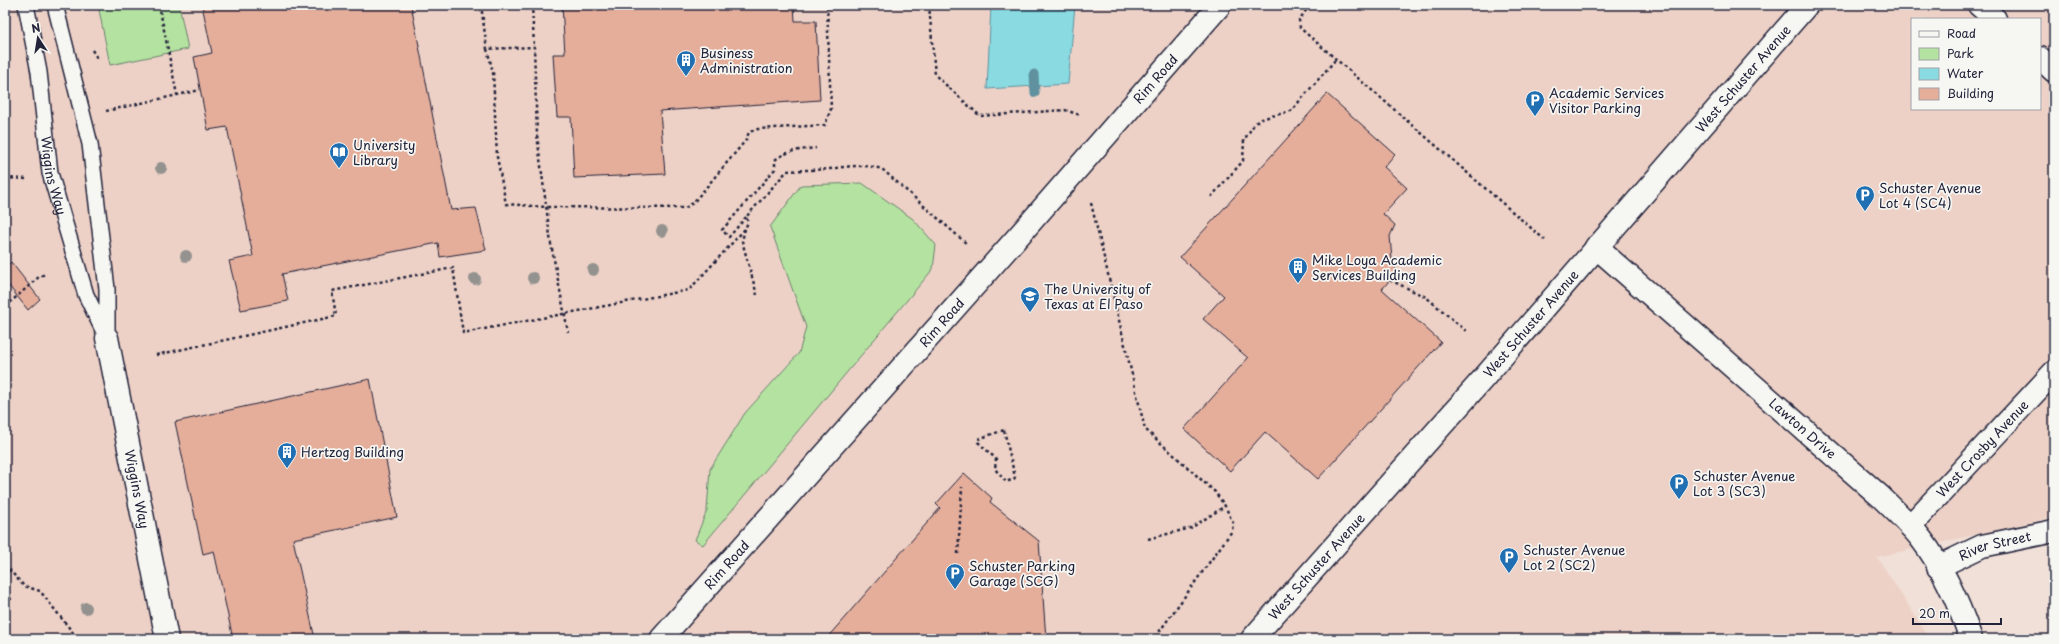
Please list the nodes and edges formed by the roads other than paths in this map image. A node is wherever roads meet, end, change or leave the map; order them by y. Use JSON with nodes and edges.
{"nodes":[{"id":1,"x":26,"y":5,"type":"edge"},
{"id":2,"x":55,"y":5,"type":"edge"},
{"id":3,"x":1220,"y":5,"type":"edge"},
{"id":4,"x":1807,"y":5,"type":"edge"},
{"id":5,"x":1979,"y":5,"type":"edge"},
{"id":6,"x":1994,"y":18,"type":"edge"},
{"id":7,"x":2041,"y":59,"type":"edge"},
{"id":8,"x":2054,"y":71,"type":"edge"},
{"id":9,"x":1596,"y":248,"type":"junction"},
{"id":10,"x":107,"y":338,"type":"junction"},
{"id":11,"x":2054,"y":372,"type":"edge"},
{"id":12,"x":1910,"y":526,"type":"junction"},
{"id":13,"x":2054,"y":531,"type":"edge"},
{"id":14,"x":1938,"y":566,"type":"junction"},
{"id":15,"x":167,"y":639,"type":"edge"},
{"id":16,"x":661,"y":639,"type":"edge"},
{"id":17,"x":1252,"y":639,"type":"edge"},
{"id":18,"x":1971,"y":639,"type":"edge"}],
"edges":[{"from":1,"to":10,"type":"lane","name":"Wiggins Way"},
{"from":2,"to":10,"type":"lane","name":"Wiggins Way"},
{"from":3,"to":16,"type":"street","name":"Rim Road"},
{"from":4,"to":9,"type":"street","name":"West Schuster Avenue"},
{"from":5,"to":6,"type":"street"},
{"from":7,"to":8,"type":"street"},
{"from":9,"to":12,"type":"street","name":"Lawton Drive"},
{"from":9,"to":17,"type":"street","name":"West Schuster Avenue"},
{"from":10,"to":15,"type":"street","name":"Wiggins Way"},
{"from":11,"to":12,"type":"street","name":"West Crosby Avenue"},
{"from":12,"to":14,"type":"street","name":"Lawton Drive"},
{"from":13,"to":14,"type":"street","name":"River Street"},
{"from":14,"to":18,"type":"street","name":"Lawton Drive"}]}
